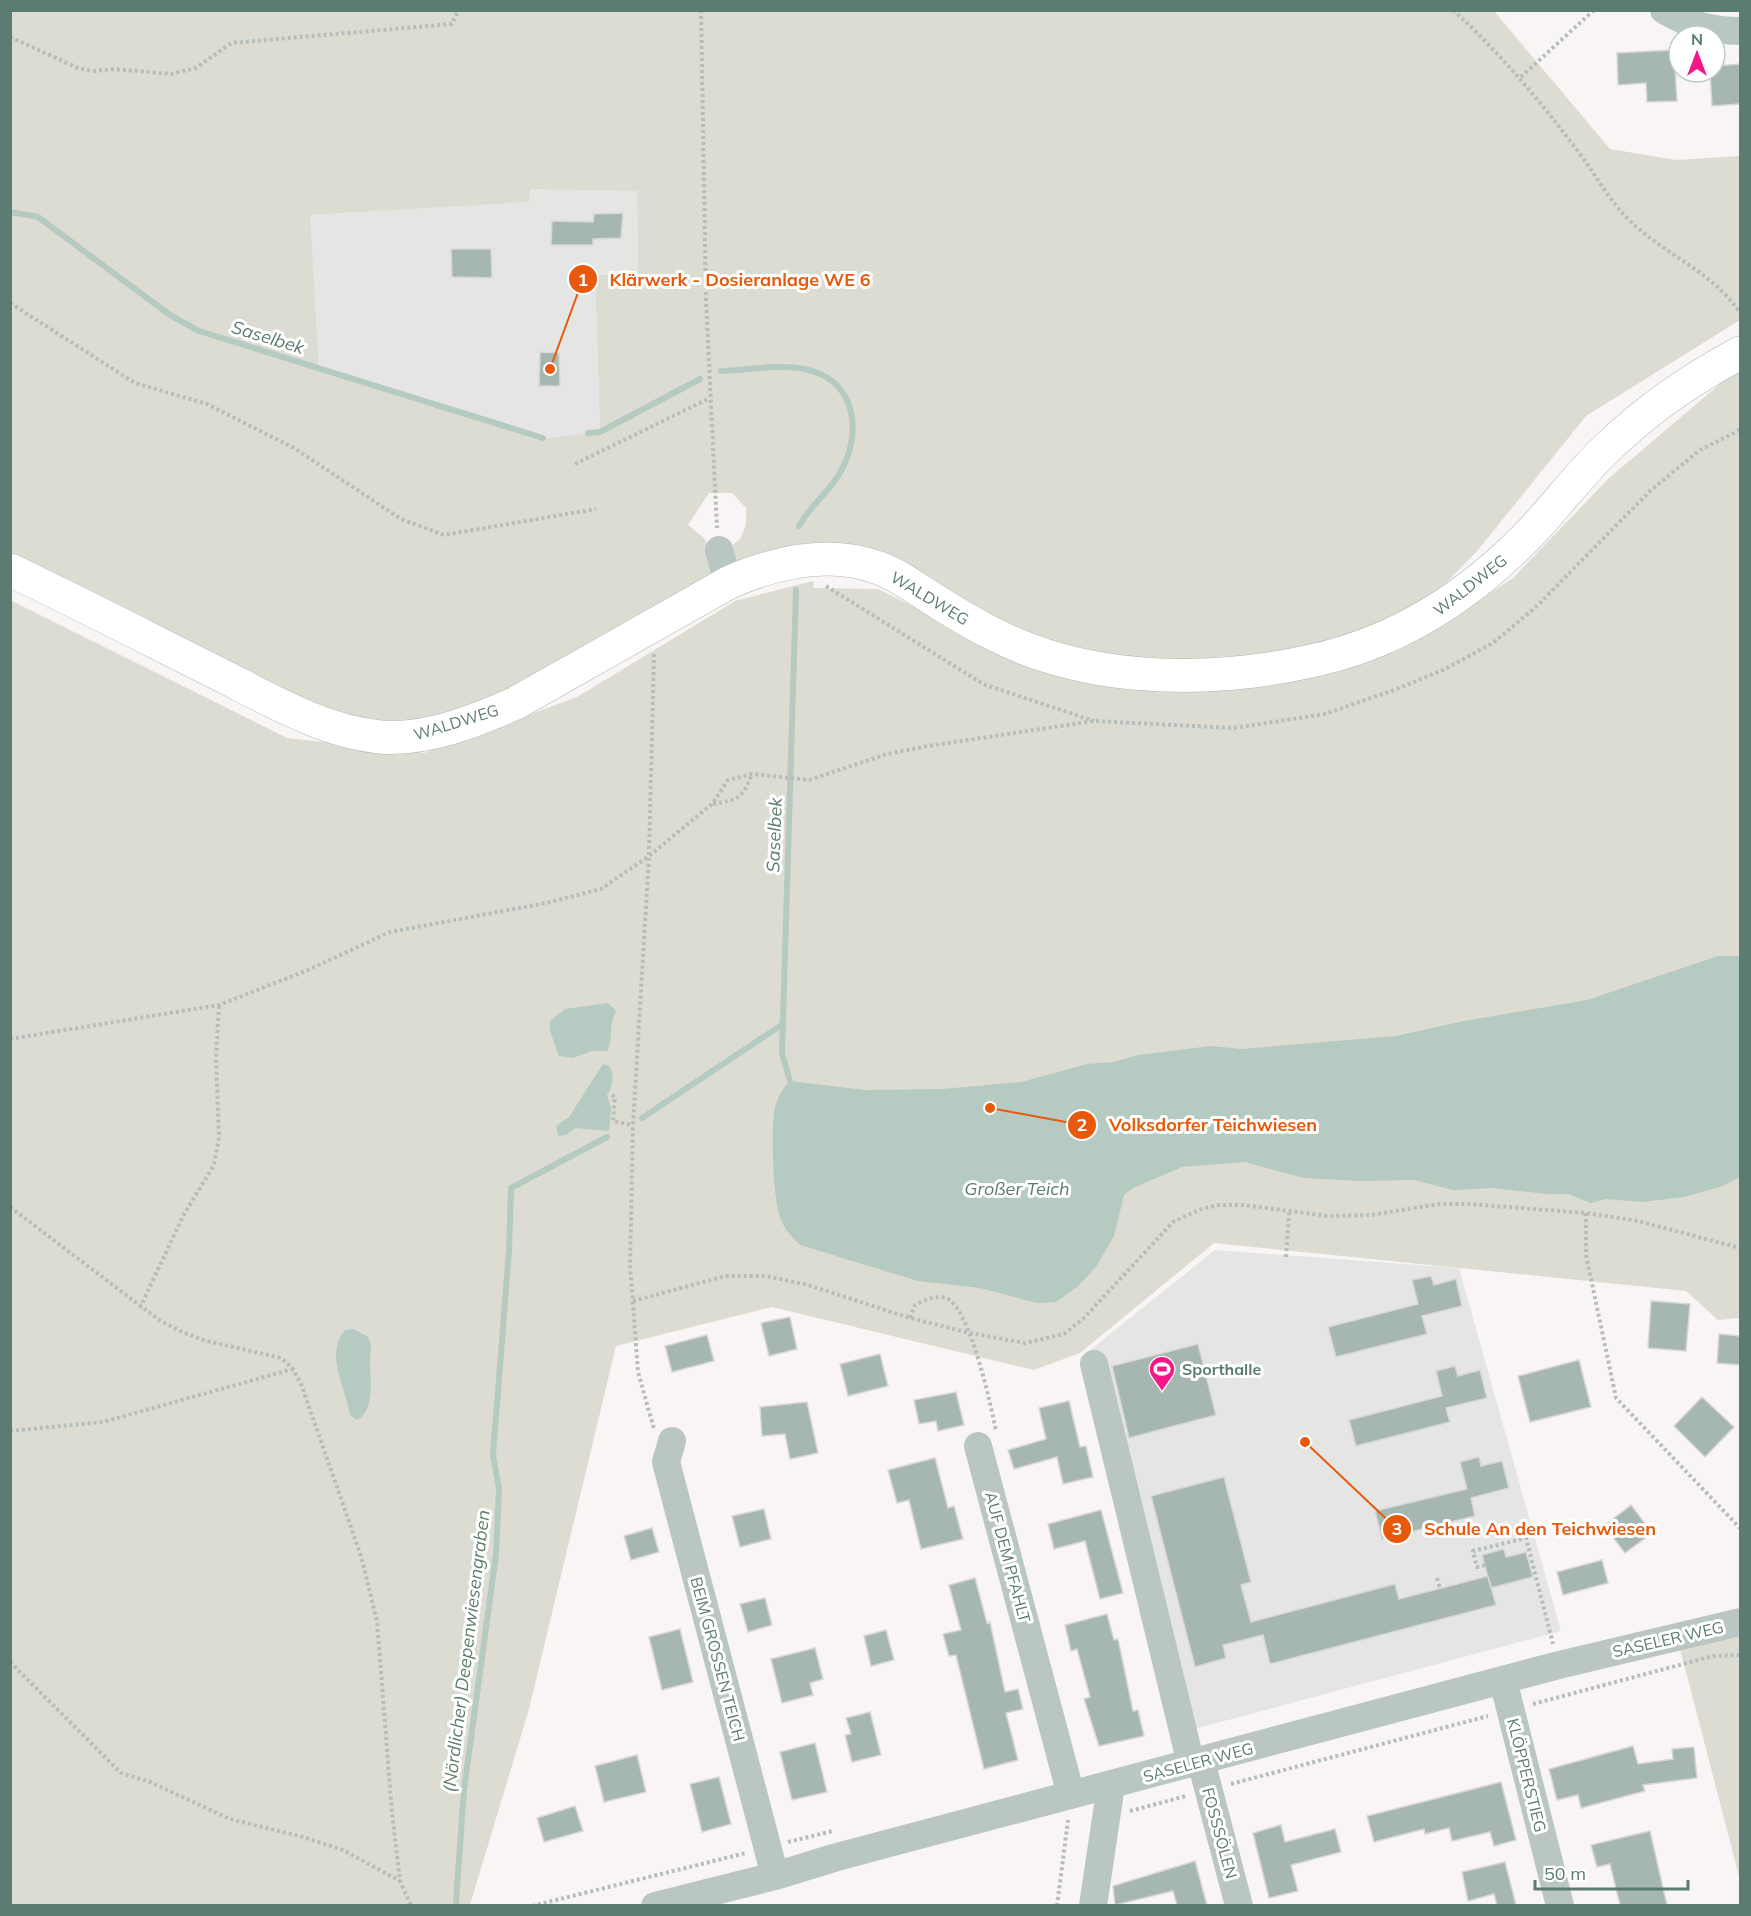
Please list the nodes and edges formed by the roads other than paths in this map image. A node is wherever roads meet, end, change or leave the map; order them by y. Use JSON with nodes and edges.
{"nodes":[{"id":1,"x":1664,"y":10,"type":"edge"},
{"id":2,"x":1740,"y":32,"type":"edge"},
{"id":3,"x":1740,"y":353,"type":"edge"},
{"id":4,"x":719,"y":550,"type":"road end"},
{"id":5,"x":10,"y":570,"type":"edge"},
{"id":6,"x":728,"y":583,"type":"junction"},
{"id":7,"x":1094,"y":1364,"type":"dead end"},
{"id":8,"x":672,"y":1441,"type":"road end"},
{"id":9,"x":978,"y":1446,"type":"road end"},
{"id":10,"x":1740,"y":1622,"type":"edge"},
{"id":11,"x":1503,"y":1680,"type":"junction"},
{"id":12,"x":1196,"y":1762,"type":"junction"},
{"id":13,"x":1110,"y":1785,"type":"junction"},
{"id":14,"x":1071,"y":1795,"type":"junction"},
{"id":15,"x":775,"y":1876,"type":"junction"},
{"id":16,"x":655,"y":1905,"type":"edge"},
{"id":17,"x":1093,"y":1905,"type":"edge"},
{"id":18,"x":1239,"y":1905,"type":"edge"},
{"id":19,"x":1560,"y":1905,"type":"edge"}],
"edges":[{"from":1,"to":2,"type":"street"},
{"from":3,"to":6,"type":"main road","name":"WALDWEG"},
{"from":4,"to":6,"type":"street"},
{"from":5,"to":6,"type":"main road","name":"WALDWEG"},
{"from":7,"to":12,"type":"street","name":"FOSSSÖLEN"},
{"from":8,"to":15,"type":"street","name":"BEIM GROSSEN TEICH"},
{"from":9,"to":14,"type":"street","name":"AUF DEM PFAHLT"},
{"from":10,"to":11,"type":"street","name":"SASELER WEG"},
{"from":11,"to":12,"type":"street","name":"SASELER WEG"},
{"from":11,"to":19,"type":"street","name":"KLÖPPERSTIEG"},
{"from":12,"to":13,"type":"street","name":"SASELER WEG"},
{"from":12,"to":18,"type":"street","name":"FOSSSÖLEN"},
{"from":13,"to":14,"type":"street","name":"SASELER WEG"},
{"from":13,"to":17,"type":"street"},
{"from":14,"to":15,"type":"street","name":"SASELER WEG"},
{"from":15,"to":16,"type":"street","name":"SASELER WEG"}]}
